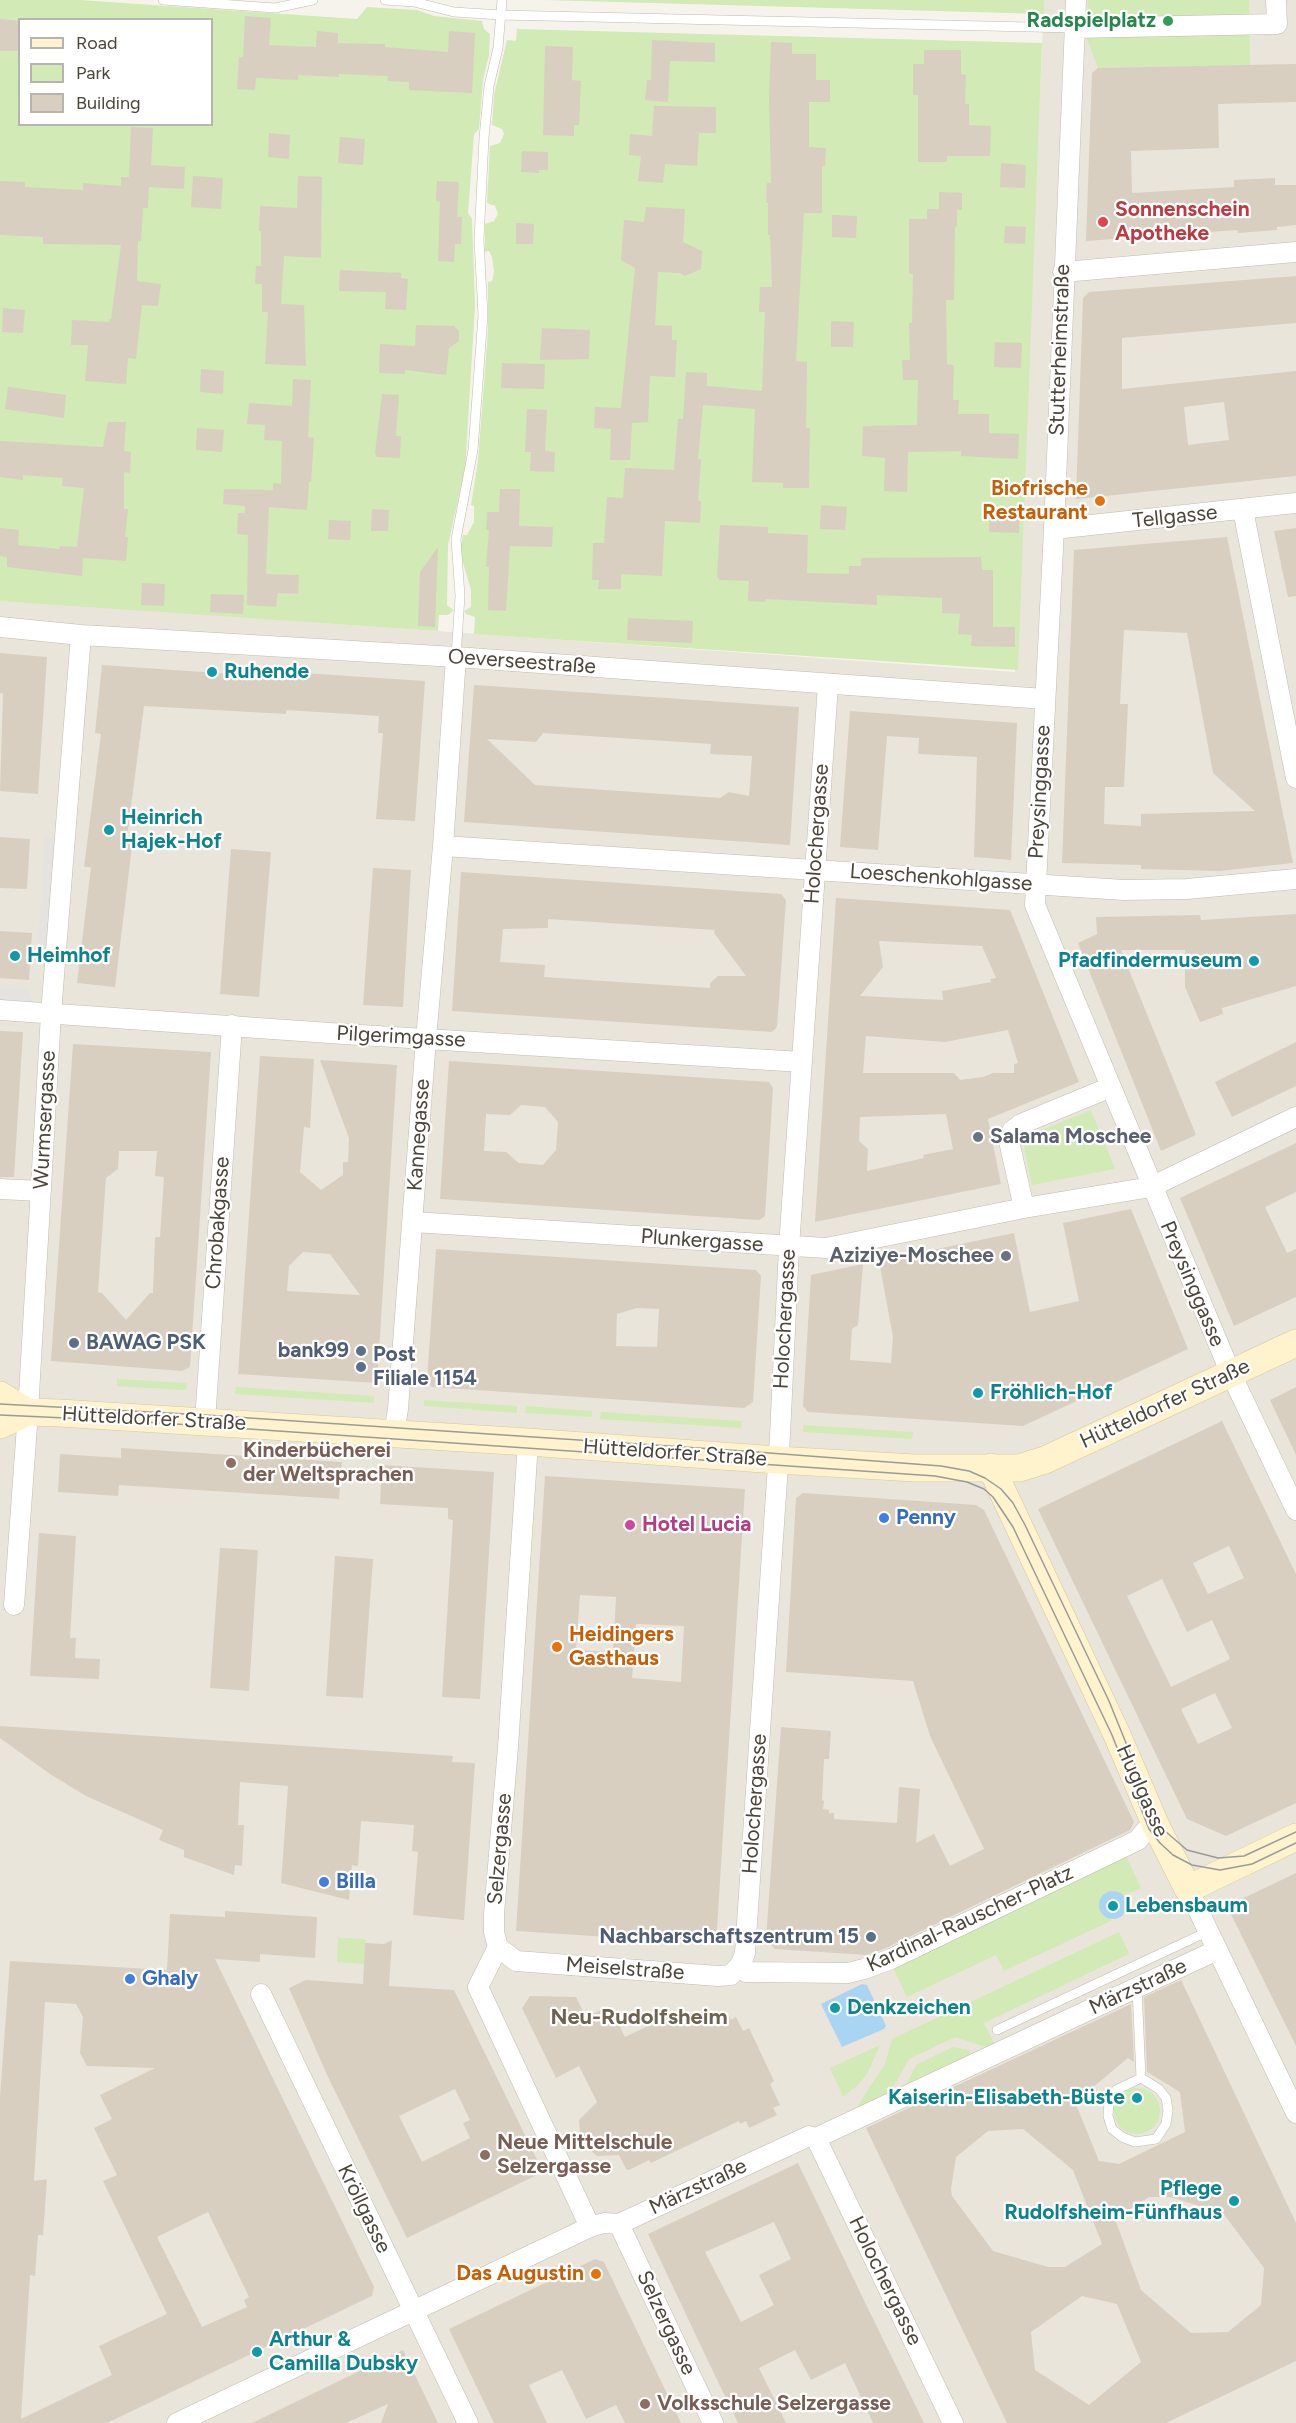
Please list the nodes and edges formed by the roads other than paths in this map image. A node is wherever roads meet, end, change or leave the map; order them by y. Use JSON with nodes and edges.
{"nodes":[{"id":1,"x":163,"y":0,"type":"edge"},
{"id":2,"x":313,"y":0,"type":"edge"},
{"id":3,"x":385,"y":0,"type":"edge"},
{"id":4,"x":502,"y":0,"type":"edge"},
{"id":5,"x":1076,"y":0,"type":"edge"},
{"id":6,"x":1276,"y":0,"type":"edge"},
{"id":7,"x":501,"y":15,"type":"junction"},
{"id":8,"x":1075,"y":28,"type":"junction"},
{"id":9,"x":1296,"y":252,"type":"edge"},
{"id":10,"x":1063,"y":272,"type":"junction"},
{"id":11,"x":1296,"y":503,"type":"edge"},
{"id":12,"x":1243,"y":510,"type":"junction"},
{"id":13,"x":1054,"y":529,"type":"junction"},
{"id":14,"x":0,"y":627,"type":"edge"},
{"id":15,"x":81,"y":635,"type":"junction"},
{"id":16,"x":456,"y":657,"type":"junction"},
{"id":17,"x":828,"y":685,"type":"junction"},
{"id":18,"x":1045,"y":699,"type":"junction"},
{"id":19,"x":1296,"y":778,"type":"edge"},
{"id":20,"x":443,"y":846,"type":"junction"},
{"id":21,"x":814,"y":870,"type":"junction"},
{"id":22,"x":1296,"y":879,"type":"edge"},
{"id":23,"x":1036,"y":885,"type":"junction"},
{"id":24,"x":0,"y":1010,"type":"edge"},
{"id":25,"x":51,"y":1014,"type":"junction"},
{"id":26,"x":232,"y":1025,"type":"junction"},
{"id":27,"x":426,"y":1039,"type":"junction"},
{"id":28,"x":802,"y":1062,"type":"junction"},
{"id":29,"x":1111,"y":1087,"type":"junction"},
{"id":30,"x":1296,"y":1116,"type":"edge"},
{"id":31,"x":1151,"y":1186,"type":"junction"},
{"id":32,"x":0,"y":1188,"type":"edge"},
{"id":33,"x":41,"y":1191,"type":"junction"},
{"id":34,"x":1024,"y":1208,"type":"junction"},
{"id":35,"x":413,"y":1222,"type":"junction"},
{"id":36,"x":789,"y":1247,"type":"junction"},
{"id":37,"x":1296,"y":1343,"type":"edge"},
{"id":38,"x":1231,"y":1374,"type":"junction"},
{"id":39,"x":9,"y":1411,"type":"edge"},
{"id":40,"x":205,"y":1421,"type":"junction"},
{"id":41,"x":394,"y":1434,"type":"junction"},
{"id":42,"x":528,"y":1442,"type":"junction"},
{"id":43,"x":777,"y":1460,"type":"junction"},
{"id":44,"x":991,"y":1467,"type":"junction"},
{"id":45,"x":1296,"y":1510,"type":"edge"},
{"id":46,"x":14,"y":1605,"type":"dead end"},
{"id":47,"x":1156,"y":1826,"type":"junction"},
{"id":48,"x":1296,"y":1838,"type":"edge"},
{"id":49,"x":1188,"y":1888,"type":"junction"},
{"id":50,"x":1209,"y":1931,"type":"junction"},
{"id":51,"x":498,"y":1947,"type":"junction"},
{"id":52,"x":1217,"y":1950,"type":"junction"},
{"id":53,"x":743,"y":1959,"type":"junction"},
{"id":54,"x":1137,"y":1987,"type":"junction"},
{"id":55,"x":261,"y":1994,"type":"dead end"},
{"id":56,"x":997,"y":2030,"type":"dead end"},
{"id":57,"x":1141,"y":2079,"type":"junction"},
{"id":58,"x":1296,"y":2113,"type":"edge"},
{"id":59,"x":816,"y":2138,"type":"junction"},
{"id":60,"x":619,"y":2224,"type":"junction"},
{"id":61,"x":590,"y":2227,"type":"junction"},
{"id":62,"x":413,"y":2311,"type":"junction"},
{"id":63,"x":188,"y":2420,"type":"edge"},
{"id":64,"x":468,"y":2423,"type":"edge"},
{"id":65,"x":713,"y":2423,"type":"edge"},
{"id":66,"x":953,"y":2423,"type":"edge"}],
"edges":[{"from":1,"to":2,"type":"lane"},
{"from":3,"to":7,"type":"lane"},
{"from":4,"to":7,"type":"lane"},
{"from":5,"to":8,"type":"street","name":"Stutterheimstraße"},
{"from":6,"to":8,"type":"street"},
{"from":7,"to":8,"type":"lane"},
{"from":7,"to":16,"type":"lane"},
{"from":8,"to":10,"type":"street","name":"Stutterheimstraße"},
{"from":9,"to":10,"type":"street"},
{"from":10,"to":13,"type":"street","name":"Stutterheimstraße"},
{"from":11,"to":12,"type":"street","name":"Tellgasse"},
{"from":12,"to":13,"type":"street","name":"Tellgasse"},
{"from":12,"to":19,"type":"street"},
{"from":13,"to":18,"type":"street","name":"Stutterheimstraße"},
{"from":14,"to":15,"type":"street","name":"Oeverseestraße"},
{"from":15,"to":16,"type":"street","name":"Oeverseestraße"},
{"from":15,"to":25,"type":"street","name":"Wurmsergasse"},
{"from":16,"to":17,"type":"street","name":"Oeverseestraße"},
{"from":16,"to":20,"type":"street","name":"Kannegasse"},
{"from":17,"to":18,"type":"street","name":"Oeverseestraße"},
{"from":17,"to":21,"type":"street","name":"Holochergasse"},
{"from":18,"to":23,"type":"street","name":"Preysinggasse"},
{"from":20,"to":21,"type":"street","name":"Loeschenkohlgasse"},
{"from":20,"to":27,"type":"street","name":"Kannegasse"},
{"from":21,"to":23,"type":"street","name":"Loeschenkohlgasse"},
{"from":21,"to":28,"type":"street","name":"Holochergasse"},
{"from":22,"to":23,"type":"street","name":"Loeschenkohlgasse"},
{"from":23,"to":29,"type":"street","name":"Preysinggasse"},
{"from":24,"to":25,"type":"street","name":"Pilgerimgasse"},
{"from":25,"to":26,"type":"street","name":"Pilgerimgasse"},
{"from":25,"to":33,"type":"street","name":"Wurmsergasse"},
{"from":26,"to":27,"type":"street","name":"Pilgerimgasse"},
{"from":26,"to":40,"type":"street","name":"Chrobakgasse"},
{"from":27,"to":28,"type":"street","name":"Pilgerimgasse"},
{"from":27,"to":35,"type":"street","name":"Kannegasse"},
{"from":28,"to":36,"type":"street","name":"Holochergasse"},
{"from":29,"to":31,"type":"street","name":"Preysinggasse"},
{"from":29,"to":34,"type":"street"},
{"from":30,"to":31,"type":"street"},
{"from":31,"to":34,"type":"street","name":"Plunkergasse"},
{"from":31,"to":38,"type":"street","name":"Preysinggasse"},
{"from":32,"to":33,"type":"street"},
{"from":33,"to":39,"type":"street","name":"Wurmsergasse"},
{"from":34,"to":36,"type":"street","name":"Plunkergasse"},
{"from":35,"to":36,"type":"street","name":"Plunkergasse"},
{"from":35,"to":41,"type":"street","name":"Kannegasse"},
{"from":36,"to":43,"type":"street","name":"Holochergasse"},
{"from":37,"to":38,"type":"main road","name":"Hütteldorfer Straße"},
{"from":38,"to":44,"type":"main road","name":"Hütteldorfer Straße"},
{"from":38,"to":45,"type":"street","name":"Preysinggasse"},
{"from":39,"to":40,"type":"main road","name":"Hütteldorfer Straße"},
{"from":39,"to":46,"type":"street","name":"Wurmsergasse"},
{"from":40,"to":41,"type":"main road","name":"Hütteldorfer Straße"},
{"from":41,"to":42,"type":"main road","name":"Hütteldorfer Straße"},
{"from":42,"to":43,"type":"main road","name":"Hütteldorfer Straße"},
{"from":42,"to":51,"type":"street","name":"Selzergasse"},
{"from":43,"to":44,"type":"main road","name":"Hütteldorfer Straße"},
{"from":43,"to":53,"type":"street","name":"Holochergasse"},
{"from":44,"to":47,"type":"main road","name":"Huglgasse"},
{"from":47,"to":49,"type":"main road","name":"Huglgasse"},
{"from":47,"to":53,"type":"street","name":"Kardinal-Rauscher-Platz"},
{"from":48,"to":49,"type":"main road"},
{"from":49,"to":50,"type":"street","name":"Huglgasse"},
{"from":50,"to":52,"type":"street","name":"Huglgasse"},
{"from":50,"to":56,"type":"lane"},
{"from":51,"to":53,"type":"street","name":"Meiselstraße"},
{"from":51,"to":61,"type":"street"},
{"from":52,"to":54,"type":"street","name":"Märzstraße"},
{"from":52,"to":58,"type":"street","name":"Huglgasse"},
{"from":54,"to":57,"type":"lane"},
{"from":54,"to":59,"type":"street","name":"Märzstraße"},
{"from":55,"to":62,"type":"street","name":"Kröllgasse"},
{"from":57,"to":57,"type":"lane"},
{"from":59,"to":60,"type":"street","name":"Märzstraße"},
{"from":59,"to":66,"type":"street","name":"Holochergasse"},
{"from":60,"to":61,"type":"street","name":"Märzstraße"},
{"from":60,"to":65,"type":"street","name":"Selzergasse"},
{"from":61,"to":62,"type":"street","name":"Märzstraße"},
{"from":62,"to":63,"type":"street","name":"Märzstraße"},
{"from":62,"to":64,"type":"street","name":"Kröllgasse"}]}
